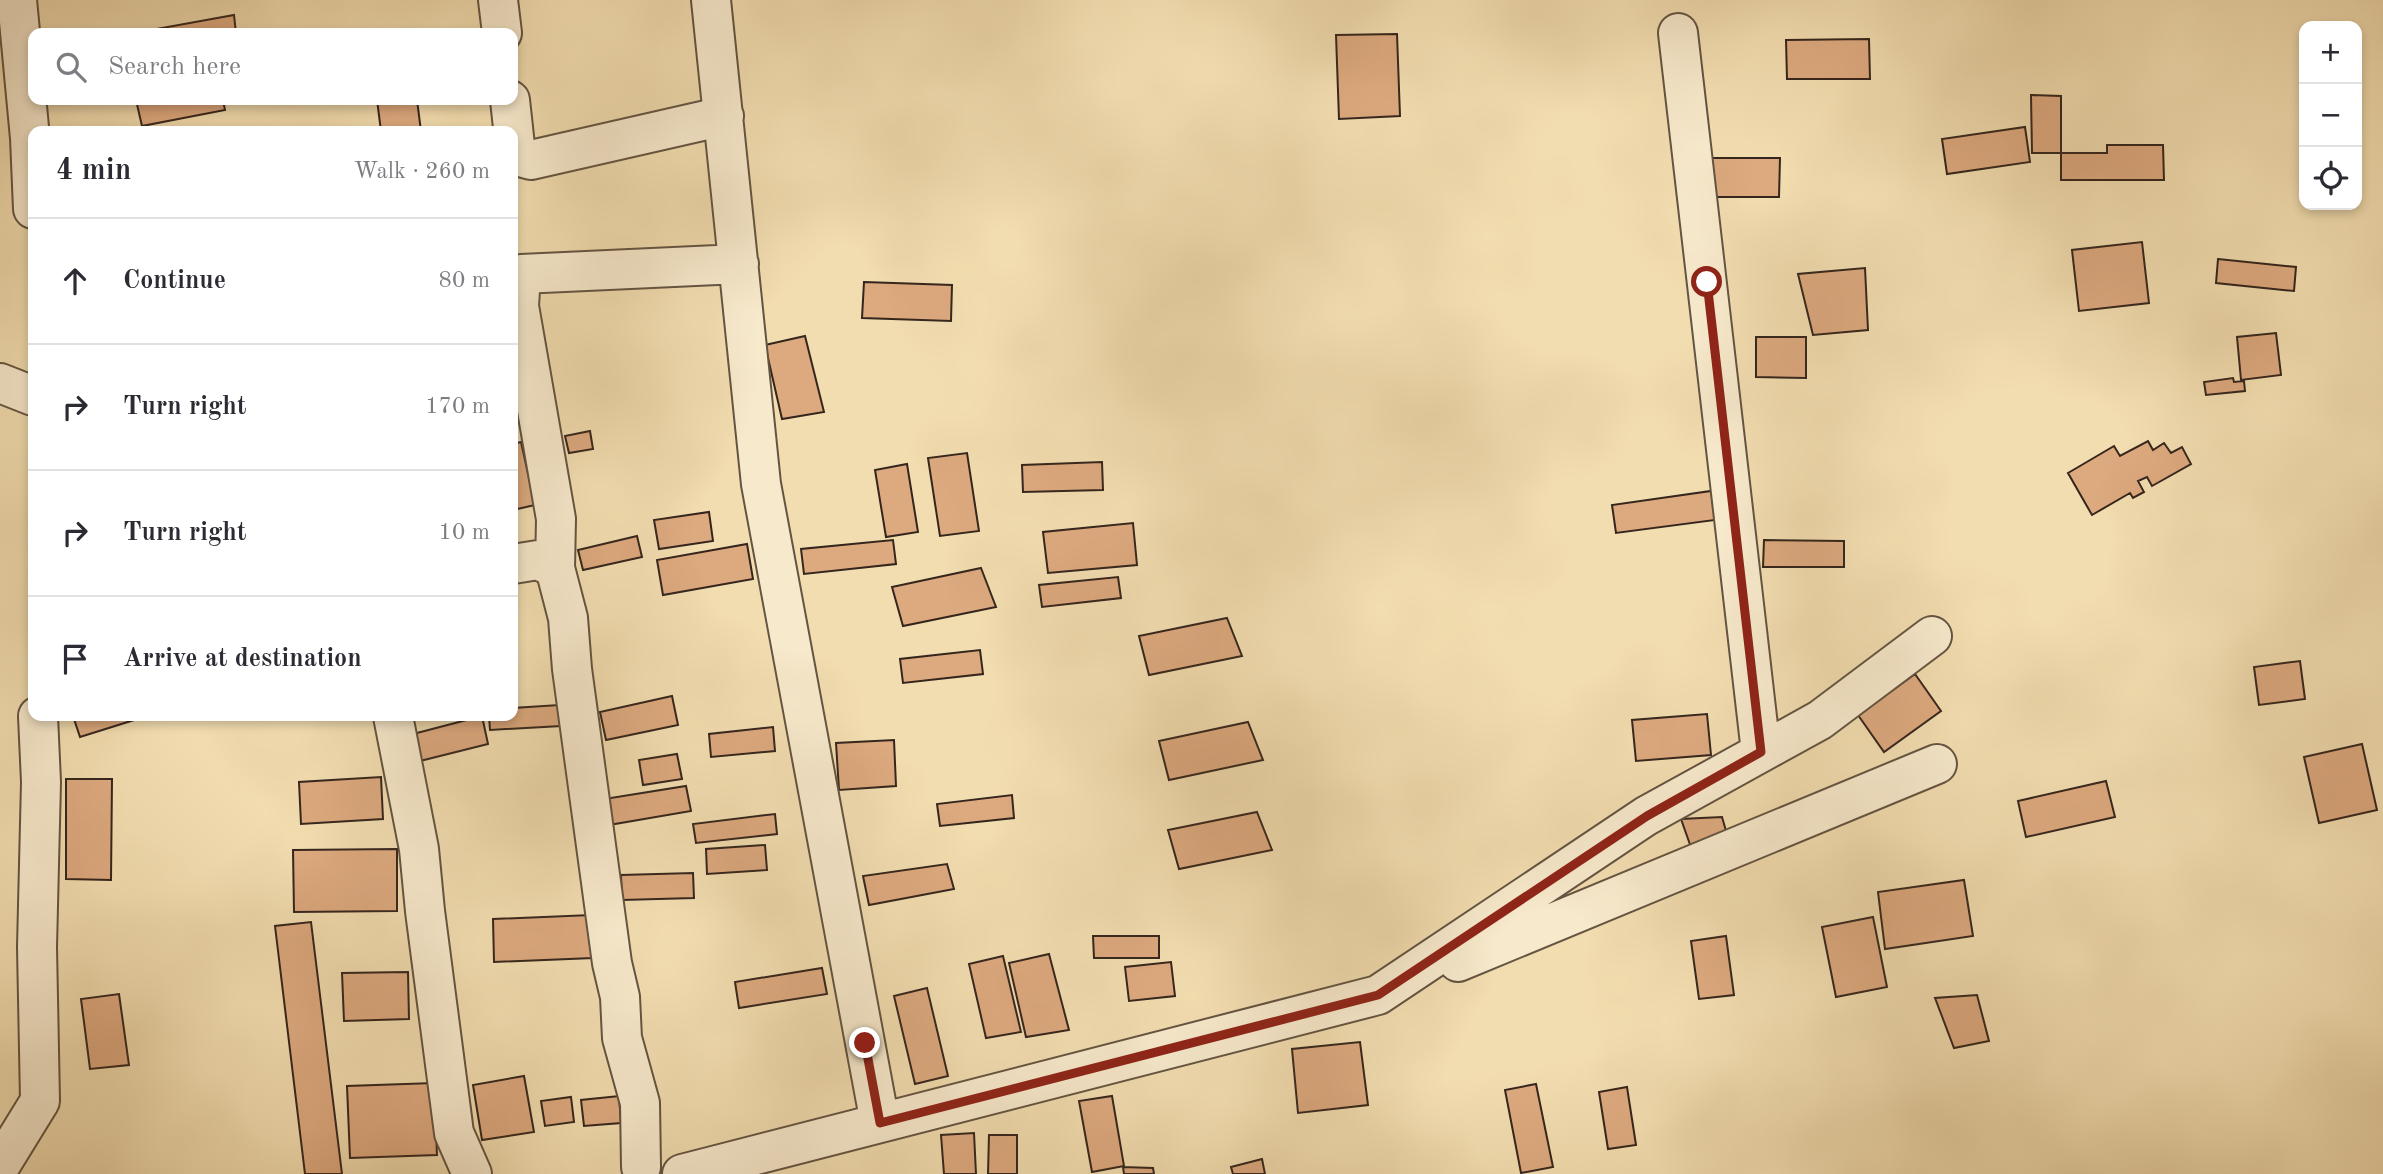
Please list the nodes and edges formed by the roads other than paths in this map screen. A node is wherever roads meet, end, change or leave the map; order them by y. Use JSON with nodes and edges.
{"nodes":[{"id":1,"x":17,"y":0,"type":"edge"},
{"id":2,"x":498,"y":0,"type":"edge"},
{"id":3,"x":711,"y":0,"type":"edge"},
{"id":4,"x":501,"y":28,"type":"edge"},
{"id":5,"x":1678,"y":33,"type":"dead end"},
{"id":6,"x":28,"y":102,"type":"edge"},
{"id":7,"x":28,"y":105,"type":"edge"},
{"id":8,"x":510,"y":105,"type":"edge"},
{"id":9,"x":724,"y":116,"type":"junction"},
{"id":10,"x":31,"y":126,"type":"edge"},
{"id":11,"x":512,"y":126,"type":"edge"},
{"id":12,"x":518,"y":156,"type":"edge"},
{"id":13,"x":739,"y":264,"type":"junction"},
{"id":14,"x":518,"y":276,"type":"edge"},
{"id":15,"x":518,"y":291,"type":"edge"},
{"id":16,"x":0,"y":383,"type":"edge"},
{"id":17,"x":28,"y":394,"type":"edge"},
{"id":18,"x":518,"y":563,"type":"edge"},
{"id":19,"x":555,"y":568,"type":"junction"},
{"id":20,"x":1932,"y":636,"type":"dead end"},
{"id":21,"x":38,"y":721,"type":"edge"},
{"id":22,"x":394,"y":721,"type":"edge"},
{"id":23,"x":1761,"y":752,"type":"junction"},
{"id":24,"x":1937,"y":764,"type":"dead end"},
{"id":25,"x":1378,"y":995,"type":"junction"},
{"id":26,"x":880,"y":1123,"type":"junction"},
{"id":27,"x":641,"y":1167,"type":"dead end"},
{"id":28,"x":4,"y":1169,"type":"edge"},
{"id":29,"x":472,"y":1174,"type":"edge"},
{"id":30,"x":682,"y":1174,"type":"edge"}],
"edges":[{"from":1,"to":6,"type":"street"},
{"from":2,"to":4,"type":"street"},
{"from":3,"to":9,"type":"street"},
{"from":5,"to":23,"type":"street"},
{"from":7,"to":10,"type":"street"},
{"from":8,"to":11,"type":"street"},
{"from":9,"to":12,"type":"street"},
{"from":9,"to":13,"type":"street"},
{"from":13,"to":14,"type":"street"},
{"from":13,"to":26,"type":"street"},
{"from":15,"to":19,"type":"street"},
{"from":16,"to":17,"type":"street"},
{"from":18,"to":19,"type":"street"},
{"from":19,"to":27,"type":"street"},
{"from":20,"to":23,"type":"street"},
{"from":21,"to":28,"type":"street"},
{"from":22,"to":29,"type":"street"},
{"from":23,"to":25,"type":"street"},
{"from":24,"to":25,"type":"street"},
{"from":25,"to":26,"type":"street"},
{"from":26,"to":30,"type":"street"}]}
